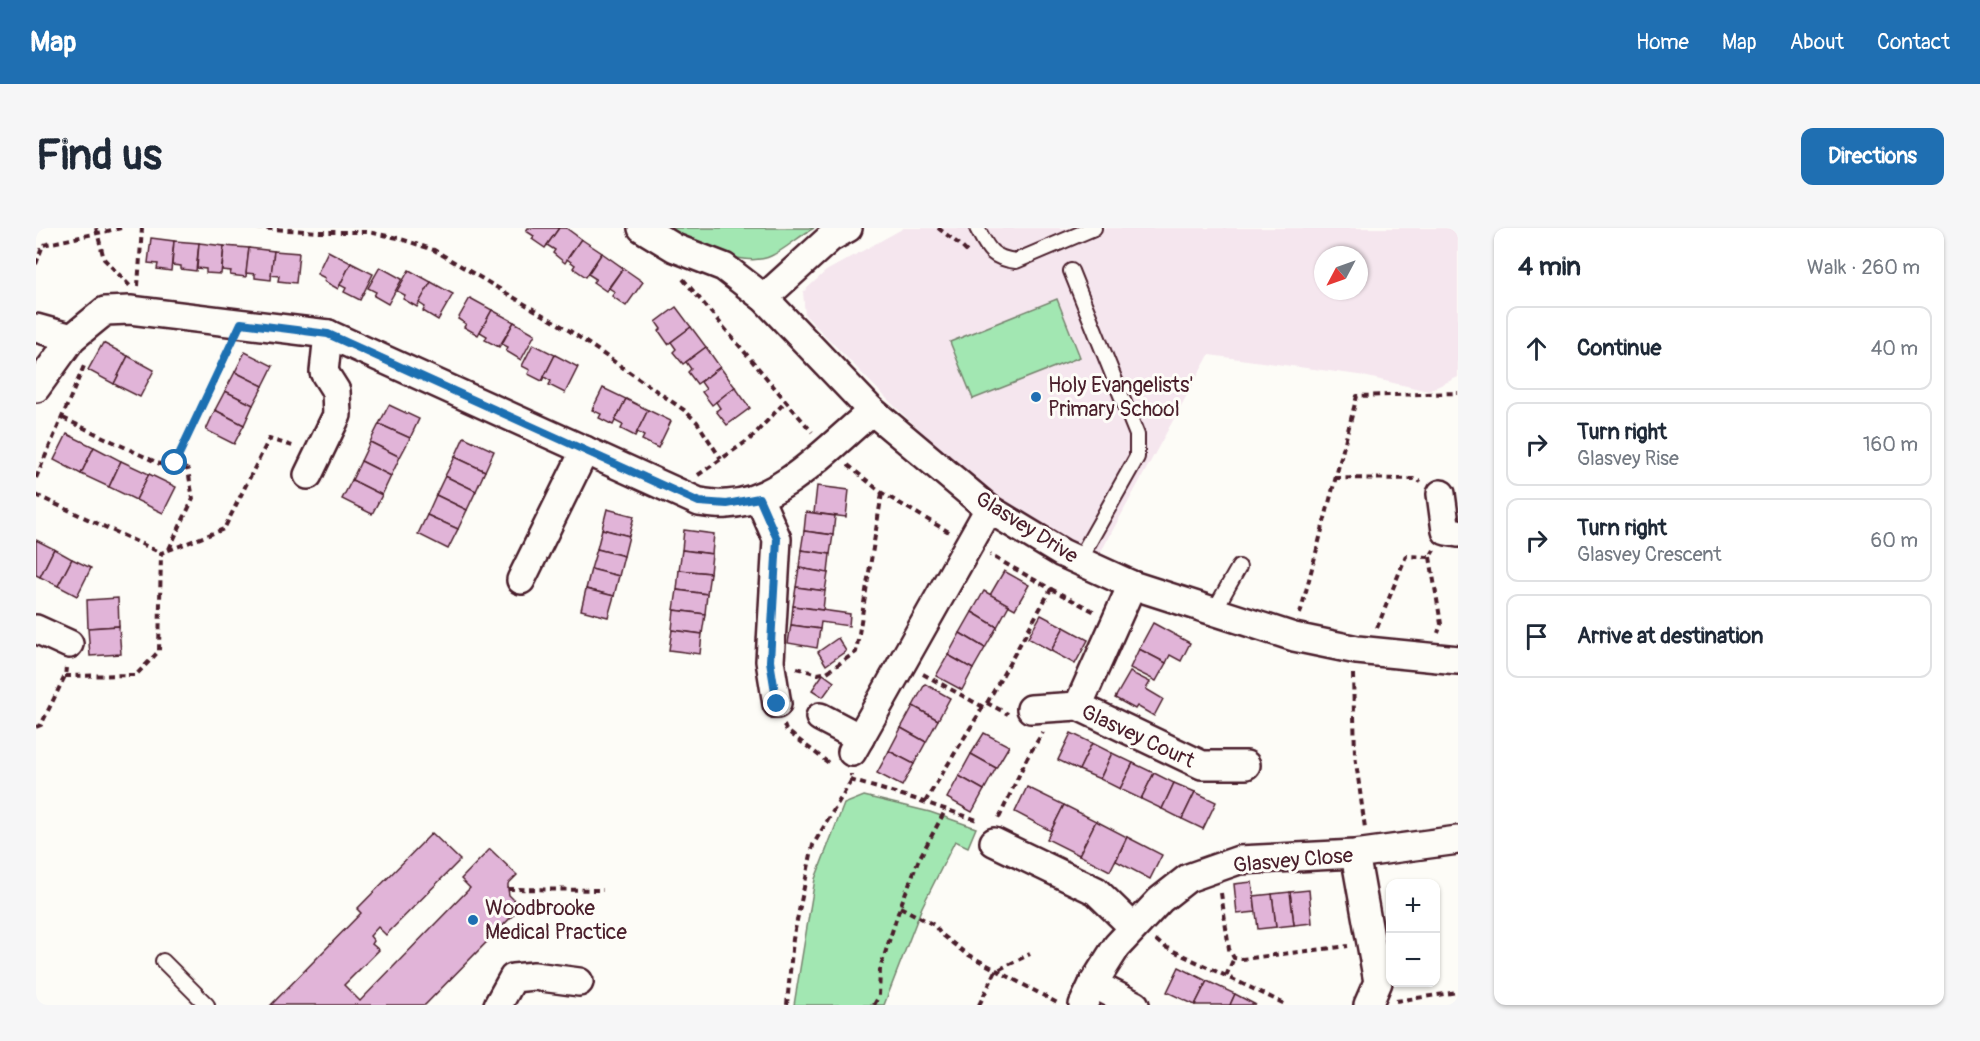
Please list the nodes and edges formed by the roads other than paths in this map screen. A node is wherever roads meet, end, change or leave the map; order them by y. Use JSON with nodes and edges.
{"nodes":[{"id":1,"x":642,"y":228,"type":"edge"},
{"id":2,"x":848,"y":228,"type":"edge"},
{"id":3,"x":976,"y":228,"type":"edge"},
{"id":4,"x":1094,"y":228,"type":"edge"},
{"id":5,"x":1071,"y":271,"type":"dead end"},
{"id":6,"x":764,"y":298,"type":"junction"},
{"id":7,"x":36,"y":328,"type":"edge"},
{"id":8,"x":328,"y":334,"type":"junction"},
{"id":9,"x":72,"y":338,"type":"junction"},
{"id":10,"x":36,"y":388,"type":"edge"},
{"id":11,"x":871,"y":410,"type":"junction"},
{"id":12,"x":585,"y":450,"type":"junction"},
{"id":13,"x":313,"y":464,"type":"road end"},
{"id":14,"x":1441,"y":495,"type":"road end"},
{"id":15,"x":759,"y":498,"type":"junction"},
{"id":16,"x":989,"y":509,"type":"junction"},
{"id":17,"x":1452,"y":532,"type":"edge"},
{"id":18,"x":1079,"y":561,"type":"junction"},
{"id":19,"x":1239,"y":567,"type":"dead end"},
{"id":20,"x":521,"y":580,"type":"dead end"},
{"id":21,"x":1132,"y":585,"type":"junction"},
{"id":22,"x":1214,"y":611,"type":"junction"},
{"id":23,"x":36,"y":629,"type":"edge"},
{"id":24,"x":69,"y":644,"type":"road end"},
{"id":25,"x":1445,"y":659,"type":"edge"},
{"id":26,"x":777,"y":704,"type":"dead end"},
{"id":27,"x":820,"y":717,"type":"dead end"},
{"id":28,"x":1246,"y":765,"type":"dead end"},
{"id":29,"x":995,"y":834,"type":"road end"},
{"id":30,"x":1458,"y":840,"type":"edge"},
{"id":31,"x":1362,"y":853,"type":"junction"},
{"id":32,"x":1135,"y":925,"type":"junction"},
{"id":33,"x":163,"y":961,"type":"dead end"},
{"id":34,"x":579,"y":982,"type":"dead end"},
{"id":35,"x":1088,"y":994,"type":"edge"},
{"id":36,"x":1370,"y":999,"type":"edge"},
{"id":37,"x":207,"y":1005,"type":"edge"},
{"id":38,"x":498,"y":1005,"type":"edge"},
{"id":39,"x":1135,"y":1005,"type":"edge"}],
"edges":[{"from":1,"to":6,"type":"street","name":"Glasvey Drive"},
{"from":2,"to":6,"type":"street"},
{"from":3,"to":4,"type":"lane"},
{"from":5,"to":18,"type":"lane"},
{"from":6,"to":11,"type":"street","name":"Glasvey Drive"},
{"from":7,"to":9,"type":"street"},
{"from":8,"to":9,"type":"street"},
{"from":8,"to":12,"type":"street"},
{"from":8,"to":13,"type":"street"},
{"from":9,"to":10,"type":"street"},
{"from":11,"to":15,"type":"street"},
{"from":11,"to":16,"type":"street","name":"Glasvey Drive"},
{"from":12,"to":15,"type":"street"},
{"from":12,"to":20,"type":"street"},
{"from":14,"to":17,"type":"street"},
{"from":15,"to":26,"type":"street"},
{"from":16,"to":18,"type":"street","name":"Glasvey Drive"},
{"from":16,"to":27,"type":"street"},
{"from":18,"to":21,"type":"street","name":"Glasvey Drive"},
{"from":19,"to":22,"type":"lane"},
{"from":21,"to":22,"type":"street","name":"Glasvey Drive"},
{"from":21,"to":28,"type":"street","name":"Glasvey Court"},
{"from":22,"to":25,"type":"street","name":"Glasvey Drive"},
{"from":23,"to":24,"type":"street"},
{"from":29,"to":32,"type":"street"},
{"from":30,"to":31,"type":"street","name":"Glasvey Close"},
{"from":31,"to":32,"type":"street","name":"Glasvey Close"},
{"from":31,"to":36,"type":"street"},
{"from":32,"to":35,"type":"street","name":"Glasvey Close"},
{"from":33,"to":37,"type":"lane"},
{"from":34,"to":38,"type":"street"},
{"from":35,"to":39,"type":"street"}]}
